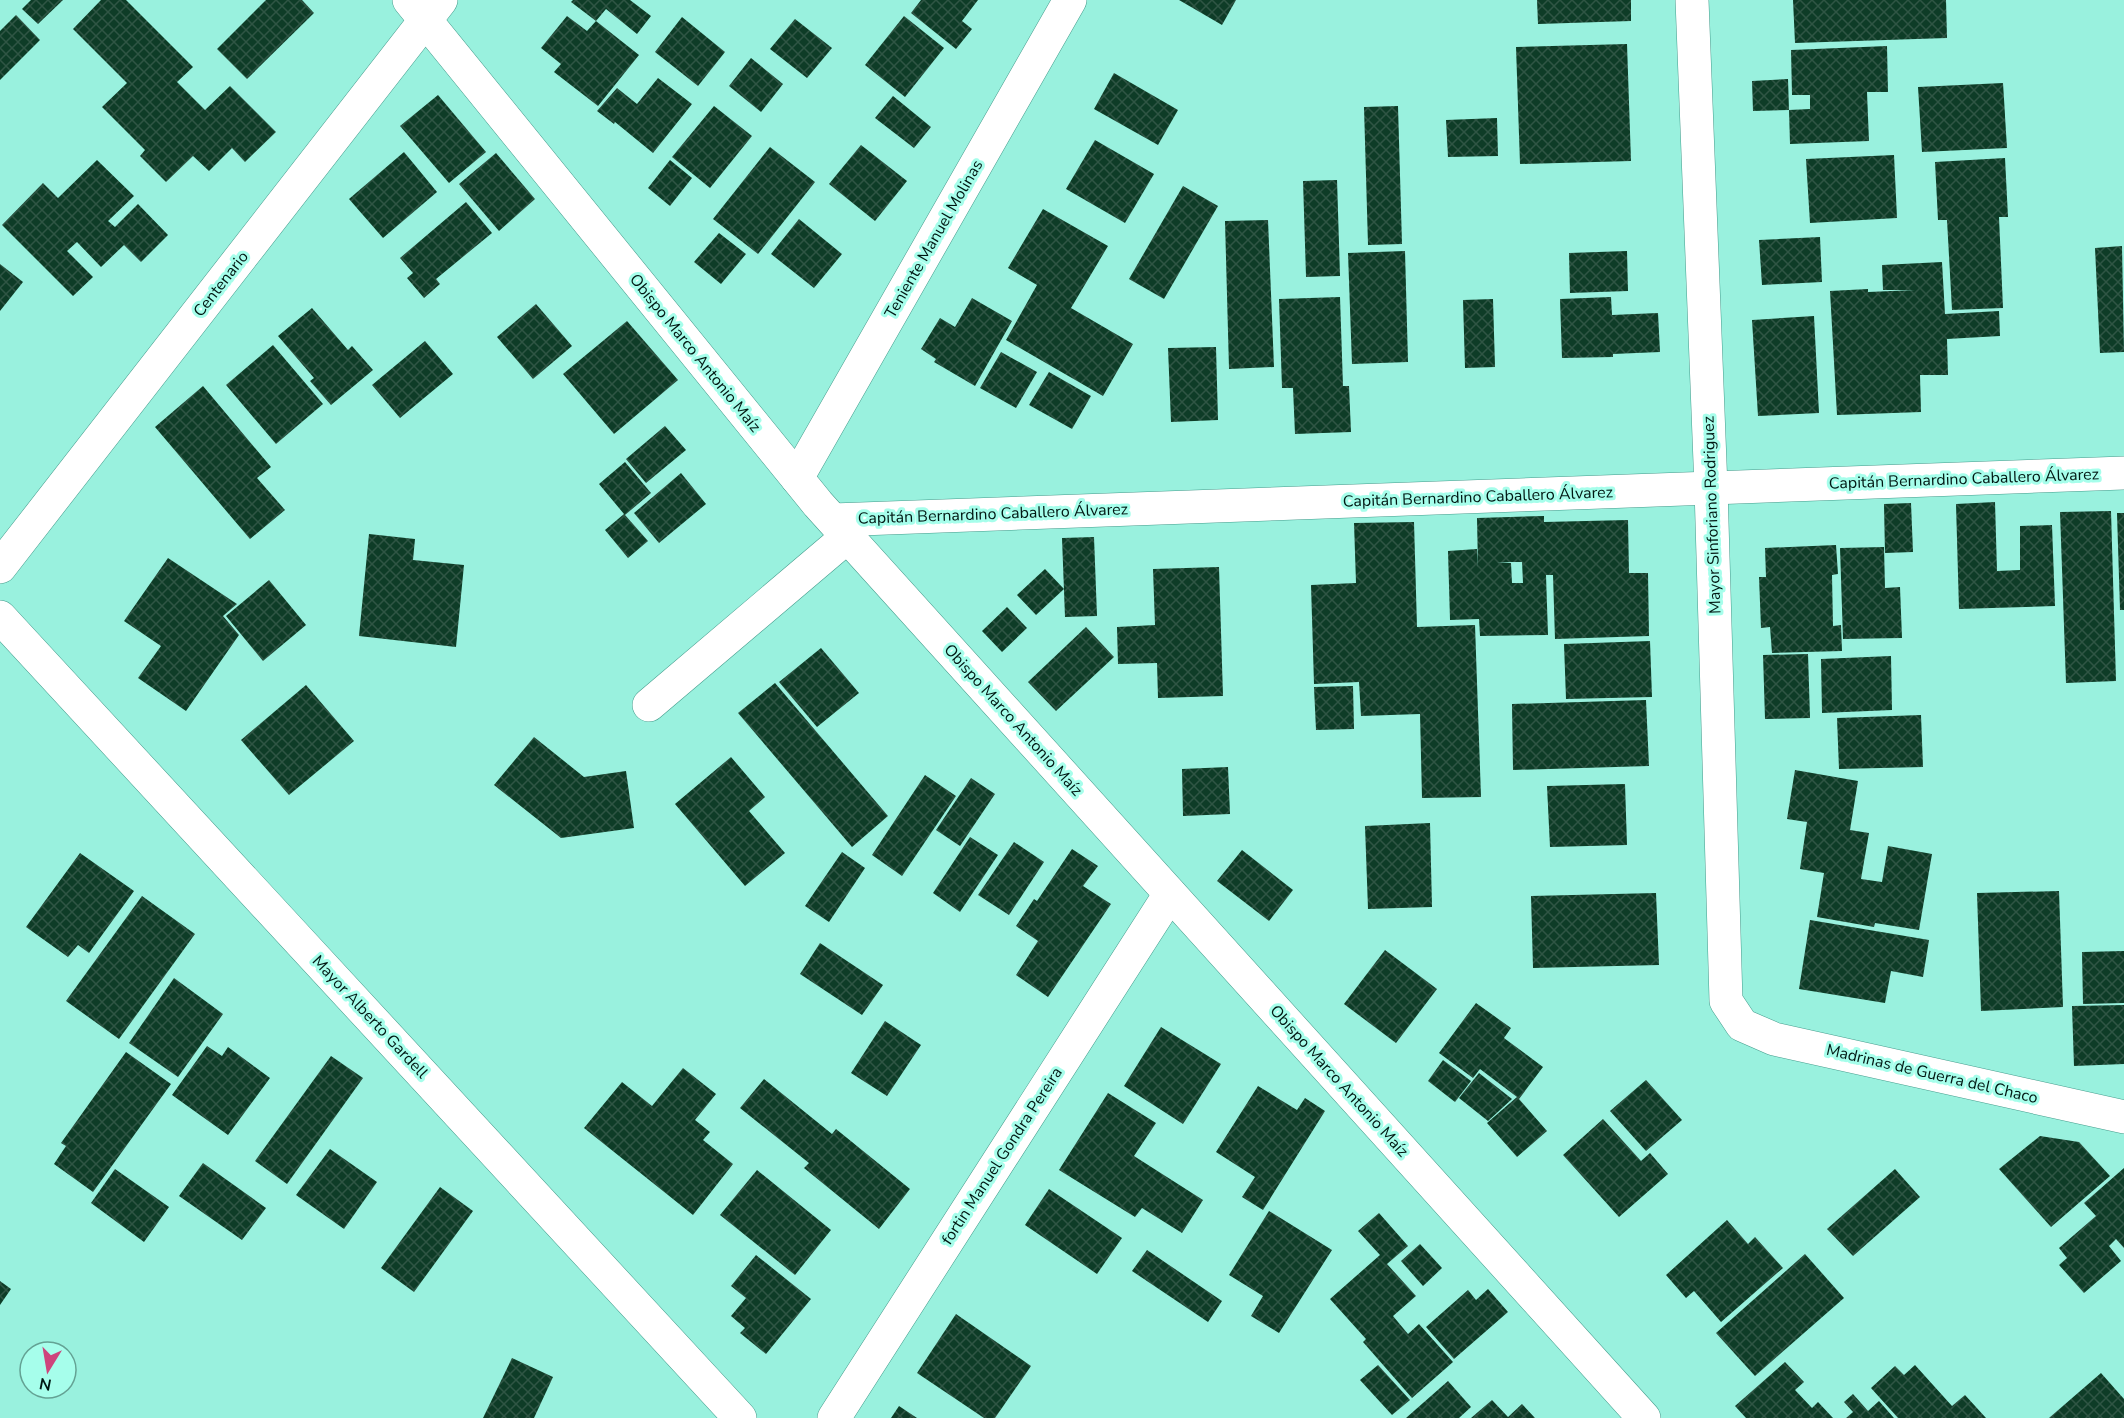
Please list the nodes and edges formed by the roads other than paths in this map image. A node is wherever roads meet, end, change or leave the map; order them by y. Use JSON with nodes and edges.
{"nodes":[{"id":1,"x":1070,"y":0,"type":"edge"},
{"id":2,"x":1692,"y":0,"type":"edge"},
{"id":3,"x":425,"y":7,"type":"edge"},
{"id":4,"x":2124,"y":473,"type":"edge"},
{"id":5,"x":797,"y":478,"type":"junction"},
{"id":6,"x":1711,"y":488,"type":"junction"},
{"id":7,"x":840,"y":528,"type":"junction"},
{"id":8,"x":0,"y":567,"type":"edge"},
{"id":9,"x":0,"y":617,"type":"edge"},
{"id":10,"x":649,"y":705,"type":"dead end"},
{"id":11,"x":1170,"y":894,"type":"junction"},
{"id":12,"x":1742,"y":1025,"type":"joint"},
{"id":13,"x":2124,"y":1117,"type":"edge"},
{"id":14,"x":740,"y":1418,"type":"edge"},
{"id":15,"x":834,"y":1418,"type":"edge"},
{"id":16,"x":1644,"y":1418,"type":"edge"}],
"edges":[{"from":1,"to":5,"type":"street","name":"Teniente Manuel Molinas"},
{"from":2,"to":6,"type":"street","name":"Mayor Sinforiano Rodriguez"},
{"from":3,"to":5,"type":"street","name":"Obispo Marco Antonio Maíz"},
{"from":3,"to":8,"type":"street","name":"Centenario"},
{"from":4,"to":6,"type":"street","name":"Capitán Bernardino Caballero Álvarez"},
{"from":5,"to":7,"type":"street","name":"Obispo Marco Antonio Maíz"},
{"from":6,"to":7,"type":"street","name":"Capitán Bernardino Caballero Álvarez"},
{"from":6,"to":12,"type":"street","name":"Mayor Sinforiano Rodriguez"},
{"from":7,"to":10,"type":"street"},
{"from":7,"to":11,"type":"street","name":"Obispo Marco Antonio Maíz"},
{"from":9,"to":14,"type":"street","name":"Mayor Alberto Gardell"},
{"from":11,"to":15,"type":"street","name":"fortin Manuel Gondra Pereira"},
{"from":11,"to":16,"type":"street","name":"Obispo Marco Antonio Maíz"},
{"from":12,"to":13,"type":"street","name":"Madrinas de Guerra del Chaco"}]}
